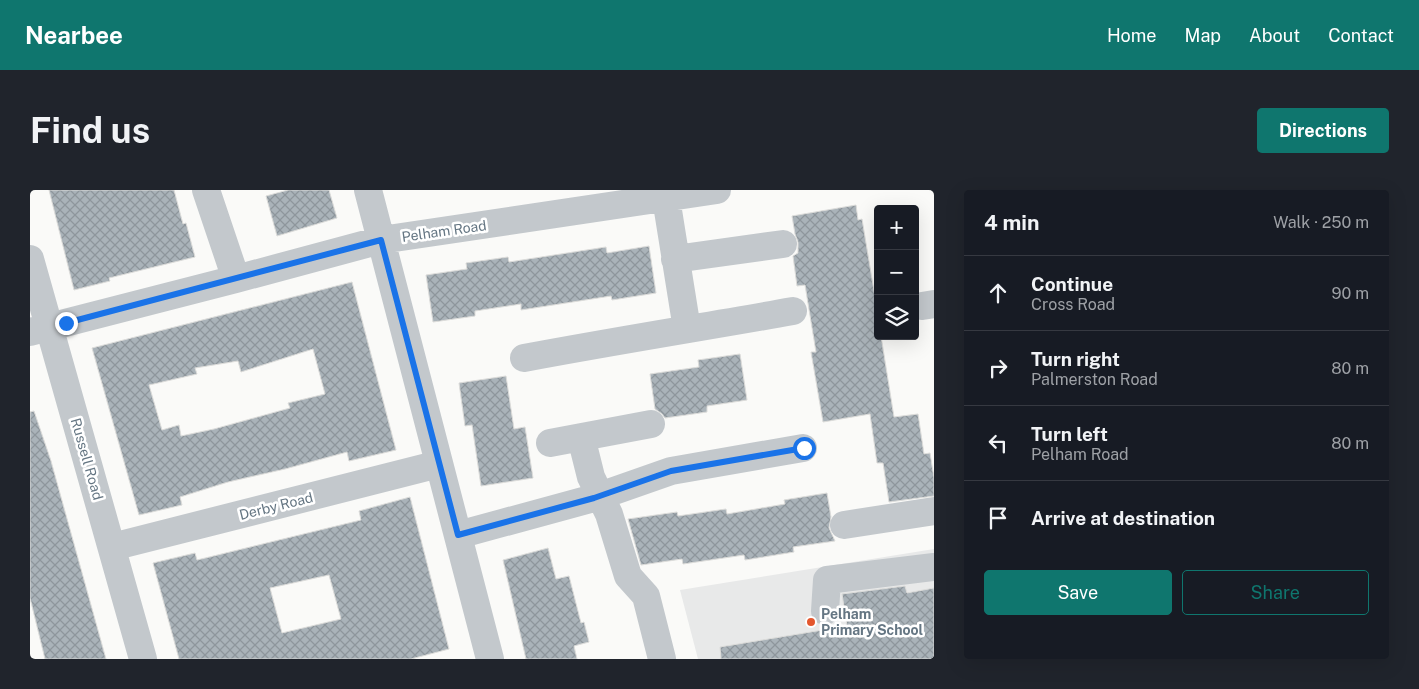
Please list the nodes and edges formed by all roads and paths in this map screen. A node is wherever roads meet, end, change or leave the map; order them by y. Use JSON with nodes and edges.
{"nodes":[{"id":1,"x":206,"y":190,"type":"edge"},
{"id":2,"x":368,"y":190,"type":"edge"},
{"id":3,"x":717,"y":190,"type":"edge"},
{"id":4,"x":666,"y":198,"type":"junction"},
{"id":5,"x":381,"y":240,"type":"junction"},
{"id":6,"x":783,"y":244,"type":"dead end"},
{"id":7,"x":30,"y":259,"type":"edge"},
{"id":8,"x":675,"y":259,"type":"junction"},
{"id":9,"x":236,"y":279,"type":"junction"},
{"id":10,"x":793,"y":311,"type":"dead end"},
{"id":11,"x":687,"y":329,"type":"junction"},
{"id":12,"x":40,"y":330,"type":"edge"},
{"id":13,"x":524,"y":358,"type":"dead end"},
{"id":14,"x":651,"y":424,"type":"dead end"},
{"id":15,"x":581,"y":437,"type":"junction"},
{"id":16,"x":550,"y":443,"type":"dead end"},
{"id":17,"x":804,"y":448,"type":"dead end"},
{"id":18,"x":439,"y":464,"type":"junction"},
{"id":19,"x":601,"y":496,"type":"junction"},
{"id":20,"x":934,"y":511,"type":"edge"},
{"id":21,"x":844,"y":525,"type":"dead end"},
{"id":22,"x":458,"y":535,"type":"junction"},
{"id":23,"x":112,"y":547,"type":"junction"},
{"id":24,"x":934,"y":567,"type":"edge"},
{"id":25,"x":825,"y":611,"type":"dead end"},
{"id":26,"x":143,"y":659,"type":"edge"},
{"id":27,"x":490,"y":659,"type":"edge"},
{"id":28,"x":662,"y":659,"type":"edge"}],
"edges":[{"from":1,"to":9,"type":"street"},
{"from":2,"to":5,"type":"street"},
{"from":3,"to":4,"type":"street","name":"Pelham Road"},
{"from":4,"to":5,"type":"street","name":"Pelham Road"},
{"from":4,"to":8,"type":"street"},
{"from":5,"to":9,"type":"street","name":"Pelham Road"},
{"from":5,"to":18,"type":"street"},
{"from":6,"to":8,"type":"street"},
{"from":7,"to":12,"type":"street","name":"Russell Road"},
{"from":8,"to":11,"type":"street"},
{"from":9,"to":12,"type":"street","name":"Pelham Road"},
{"from":10,"to":11,"type":"street"},
{"from":11,"to":13,"type":"street"},
{"from":12,"to":23,"type":"street","name":"Russell Road"},
{"from":14,"to":15,"type":"street"},
{"from":15,"to":16,"type":"street"},
{"from":15,"to":19,"type":"street"},
{"from":17,"to":19,"type":"street"},
{"from":18,"to":22,"type":"street"},
{"from":18,"to":23,"type":"street","name":"Derby Road"},
{"from":19,"to":22,"type":"street"},
{"from":19,"to":28,"type":"street"},
{"from":20,"to":21,"type":"street"},
{"from":22,"to":27,"type":"street"},
{"from":23,"to":26,"type":"street","name":"Russell Road"},
{"from":24,"to":25,"type":"street"}]}
